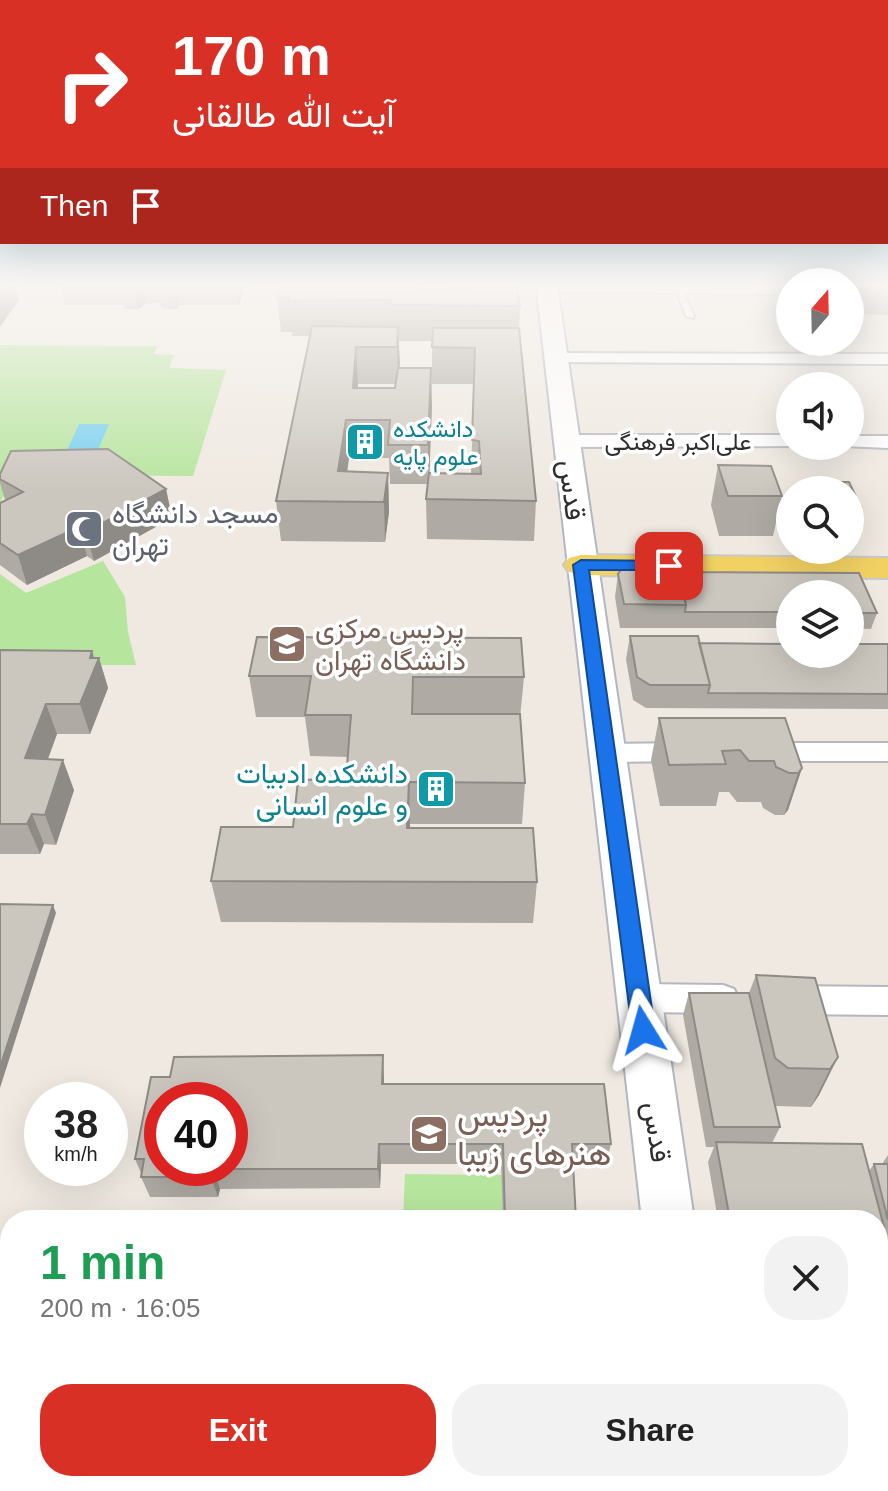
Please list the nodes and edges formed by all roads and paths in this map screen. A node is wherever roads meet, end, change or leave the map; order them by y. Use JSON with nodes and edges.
{"nodes":[{"id":1,"x":554,"y":353,"type":"edge"},
{"id":2,"x":555,"y":358,"type":"junction"},
{"id":3,"x":888,"y":359,"type":"edge"},
{"id":4,"x":565,"y":441,"type":"junction"},
{"id":5,"x":776,"y":441,"type":"edge"},
{"id":6,"x":864,"y":442,"type":"edge"},
{"id":7,"x":888,"y":442,"type":"edge"},
{"id":8,"x":776,"y":550,"type":"edge"},
{"id":9,"x":864,"y":550,"type":"edge"},
{"id":10,"x":888,"y":550,"type":"edge"},
{"id":11,"x":580,"y":556,"type":"junction"},
{"id":12,"x":888,"y":568,"type":"edge"},
{"id":13,"x":888,"y":752,"type":"edge"},
{"id":14,"x":606,"y":753,"type":"junction"},
{"id":15,"x":639,"y":998,"type":"junction"},
{"id":16,"x":888,"y":1001,"type":"edge"},
{"id":17,"x":667,"y":1210,"type":"edge"}],
"edges":[{"from":1,"to":2,"type":"street","name":"قدس"},
{"from":2,"to":3,"type":"street"},
{"from":2,"to":4,"type":"street","name":"قدس"},
{"from":4,"to":5,"type":"street","name":"علی‌اکبر فرهنگی"},
{"from":4,"to":11,"type":"street","name":"قدس"},
{"from":6,"to":7,"type":"street"},
{"from":8,"to":11,"type":"main road"},
{"from":9,"to":10,"type":"main road"},
{"from":11,"to":12,"type":"main road"},
{"from":11,"to":14,"type":"street","name":"قدس"},
{"from":13,"to":14,"type":"street"},
{"from":14,"to":15,"type":"street","name":"قدس"},
{"from":15,"to":16,"type":"street"},
{"from":15,"to":17,"type":"street","name":"قدس"}]}
